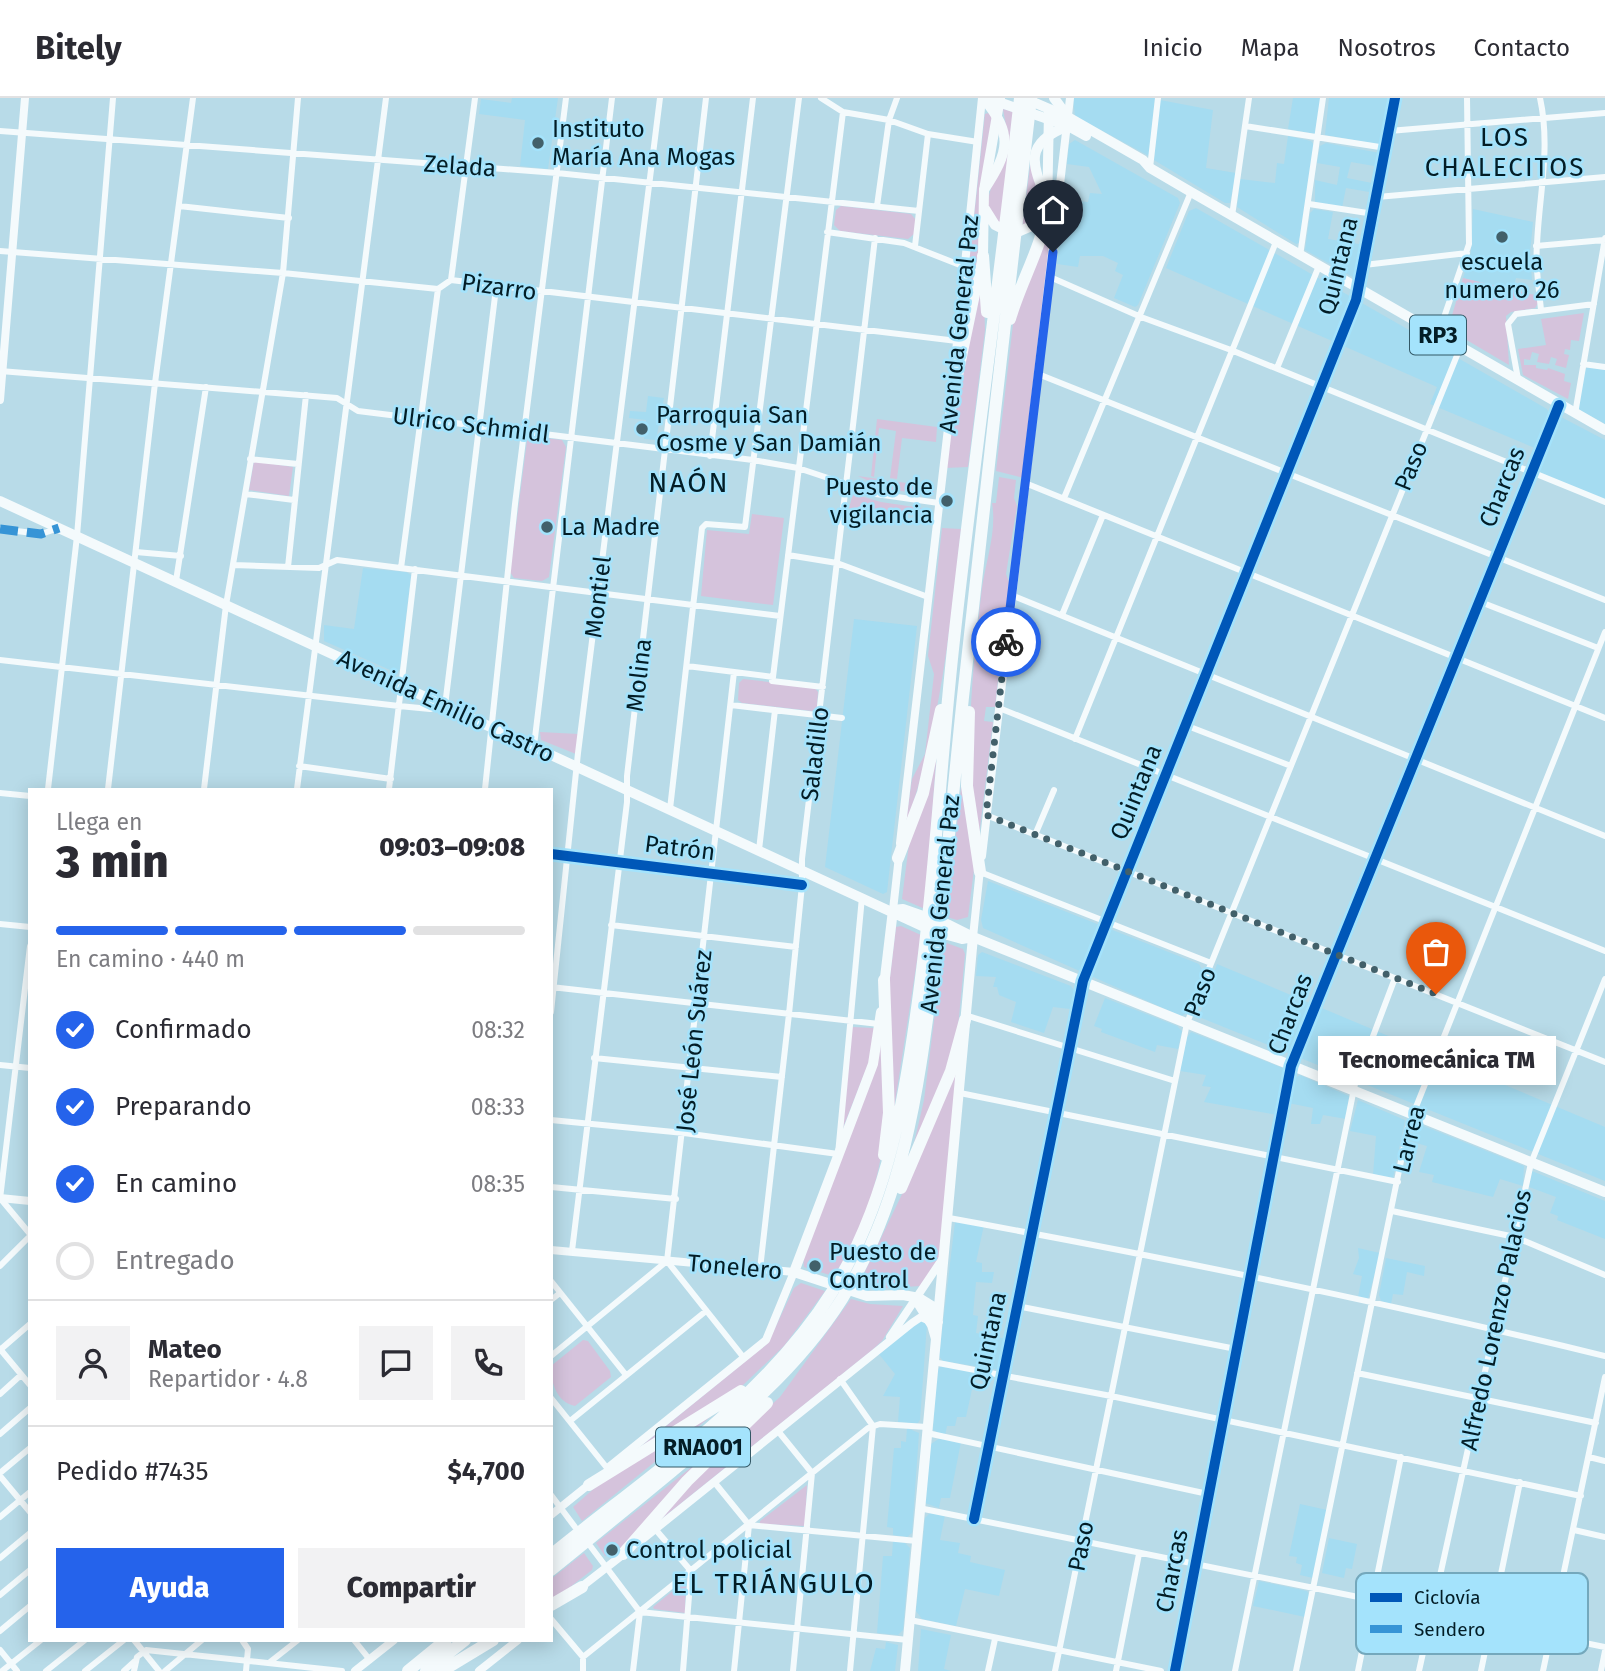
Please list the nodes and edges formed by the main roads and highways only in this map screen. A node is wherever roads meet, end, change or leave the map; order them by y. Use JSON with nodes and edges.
{"nodes":[{"id":1,"x":984,"y":98,"type":"edge"},
{"id":2,"x":1000,"y":98,"type":"edge"},
{"id":3,"x":1021,"y":98,"type":"edge"},
{"id":4,"x":1031,"y":98,"type":"edge"},
{"id":5,"x":1053,"y":98,"type":"edge"},
{"id":6,"x":1068,"y":122,"type":"junction"},
{"id":7,"x":1023,"y":128,"type":"junction"},
{"id":8,"x":984,"y":196,"type":"junction"},
{"id":9,"x":1047,"y":206,"type":"junction"},
{"id":10,"x":984,"y":256,"type":"junction"},
{"id":11,"x":995,"y":347,"type":"junction"},
{"id":12,"x":950,"y":414,"type":"road end"},
{"id":13,"x":1605,"y":430,"type":"edge"},
{"id":14,"x":0,"y":501,"type":"edge"},
{"id":15,"x":970,"y":633,"type":"junction"},
{"id":16,"x":953,"y":648,"type":"junction"},
{"id":17,"x":898,"y":858,"type":"road end"},
{"id":18,"x":980,"y":872,"type":"road end"},
{"id":19,"x":936,"y":901,"type":"junction"},
{"id":20,"x":893,"y":910,"type":"junction"},
{"id":21,"x":923,"y":921,"type":"dead end"},
{"id":22,"x":945,"y":928,"type":"dead end"},
{"id":23,"x":973,"y":937,"type":"junction"},
{"id":24,"x":930,"y":952,"type":"junction"},
{"id":25,"x":884,"y":980,"type":"junction"},
{"id":26,"x":965,"y":1017,"type":"junction"},
{"id":27,"x":1605,"y":1192,"type":"edge"},
{"id":28,"x":874,"y":1207,"type":"junction"},
{"id":29,"x":879,"y":1228,"type":"junction"},
{"id":30,"x":794,"y":1272,"type":"joint"},
{"id":31,"x":847,"y":1278,"type":"junction"},
{"id":32,"x":934,"y":1322,"type":"junction"},
{"id":33,"x":801,"y":1346,"type":"junction"},
{"id":34,"x":589,"y":1485,"type":"road end"},
{"id":35,"x":573,"y":1544,"type":"junction"},
{"id":36,"x":553,"y":1554,"type":"edge"},
{"id":37,"x":623,"y":1554,"type":"road end"},
{"id":38,"x":553,"y":1568,"type":"edge"},
{"id":39,"x":582,"y":1587,"type":"road end"},
{"id":40,"x":553,"y":1604,"type":"edge"},
{"id":41,"x":433,"y":1642,"type":"edge"},
{"id":42,"x":443,"y":1642,"type":"edge"},
{"id":43,"x":462,"y":1642,"type":"edge"},
{"id":44,"x":490,"y":1642,"type":"edge"},
{"id":45,"x":405,"y":1671,"type":"edge"},
{"id":46,"x":426,"y":1671,"type":"edge"},
{"id":47,"x":442,"y":1671,"type":"edge"},
{"id":48,"x":905,"y":1671,"type":"edge"}],
"edges":[{"from":1,"to":6,"type":"main road"},
{"from":1,"to":8,"type":"main road"},
{"from":2,"to":8,"type":"main road"},
{"from":3,"to":6,"type":"main road"},
{"from":3,"to":7,"type":"highway","name":"Avenida General Paz","number":"RNA001"},
{"from":4,"to":7,"type":"highway","name":"Avenida General Paz","number":"RNA001"},
{"from":5,"to":6,"type":"main road"},
{"from":5,"to":9,"type":"main road"},
{"from":6,"to":9,"type":"main road"},
{"from":6,"to":13,"type":"main road","number":"RP3"},
{"from":7,"to":11,"type":"highway","name":"Avenida General Paz","number":"RNA001"},
{"from":8,"to":9,"type":"main road"},
{"from":8,"to":10,"type":"main road"},
{"from":9,"to":11,"type":"highway"},
{"from":10,"to":11,"type":"highway"},
{"from":10,"to":12,"type":"main road"},
{"from":11,"to":15,"type":"highway","name":"Avenida General Paz","number":"RNA001"},
{"from":11,"to":16,"type":"highway","name":"Avenida General Paz","number":"RNA001"},
{"from":14,"to":20,"type":"main road","name":"Avenida Emilio Castro"},
{"from":15,"to":18,"type":"highway"},
{"from":15,"to":19,"type":"highway","name":"Avenida General Paz","number":"RNA001"},
{"from":16,"to":17,"type":"highway"},
{"from":16,"to":19,"type":"highway","name":"Avenida General Paz","number":"RNA001"},
{"from":19,"to":24,"type":"highway","name":"Avenida General Paz","number":"RNA001"},
{"from":20,"to":21,"type":"main road","name":"Avenida Emilio Castro"},
{"from":20,"to":25,"type":"main road","name":"Avenida General Paz"},
{"from":22,"to":23,"type":"main road"},
{"from":23,"to":26,"type":"main road","name":"Avenida General Paz"},
{"from":23,"to":27,"type":"main road"},
{"from":24,"to":28,"type":"highway","name":"Avenida General Paz","number":"RNA001"},
{"from":24,"to":29,"type":"highway","name":"Avenida General Paz","number":"RNA001"},
{"from":25,"to":28,"type":"highway"},
{"from":25,"to":30,"type":"main road","name":"Avenida General Paz"},
{"from":26,"to":29,"type":"highway"},
{"from":26,"to":32,"type":"main road","name":"Avenida General Paz"},
{"from":28,"to":31,"type":"highway","name":"Avenida General Paz","number":"RNA001"},
{"from":29,"to":31,"type":"highway","name":"Avenida General Paz","number":"RNA001"},
{"from":30,"to":32,"type":"main road","name":"Tonelero"},
{"from":31,"to":33,"type":"highway","name":"Avenida General Paz","number":"RNA001"},
{"from":32,"to":48,"type":"main road"},
{"from":33,"to":34,"type":"highway"},
{"from":33,"to":35,"type":"highway","name":"Avenida General Paz","number":"RNA001"},
{"from":33,"to":37,"type":"highway"},
{"from":35,"to":36,"type":"highway","name":"Avenida General Paz","number":"RNA001"},
{"from":35,"to":38,"type":"highway","name":"Avenida General Paz","number":"RNA001"},
{"from":39,"to":40,"type":"highway"},
{"from":41,"to":45,"type":"highway"},
{"from":42,"to":45,"type":"highway"},
{"from":43,"to":46,"type":"highway"},
{"from":44,"to":47,"type":"highway"}]}
